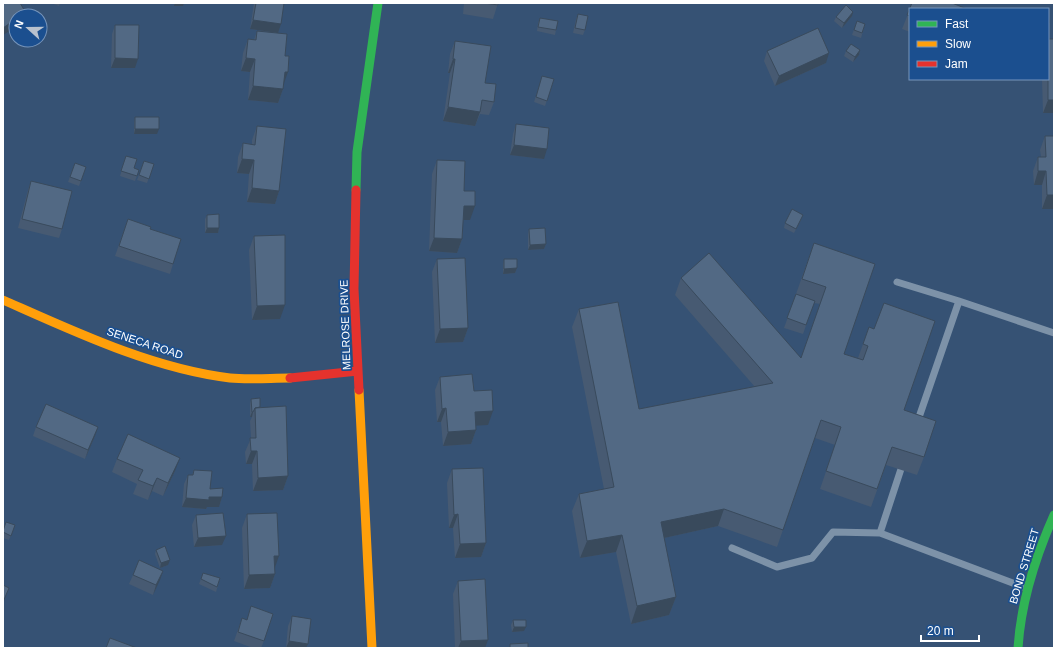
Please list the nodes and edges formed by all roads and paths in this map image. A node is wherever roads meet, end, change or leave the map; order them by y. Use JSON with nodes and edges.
{"nodes":[{"id":1,"x":378,"y":3,"type":"edge"},
{"id":2,"x":897,"y":282,"type":"dead end"},
{"id":3,"x":3,"y":300,"type":"edge"},
{"id":4,"x":959,"y":301,"type":"junction"},
{"id":5,"x":1054,"y":333,"type":"edge"},
{"id":6,"x":358,"y":371,"type":"junction"},
{"id":7,"x":914,"y":433,"type":"edge"},
{"id":8,"x":901,"y":470,"type":"dead end"},
{"id":9,"x":1054,"y":515,"type":"edge"},
{"id":10,"x":880,"y":533,"type":"junction"},
{"id":11,"x":732,"y":548,"type":"dead end"},
{"id":12,"x":1028,"y":588,"type":"junction"},
{"id":13,"x":372,"y":648,"type":"edge"},
{"id":14,"x":1018,"y":648,"type":"edge"}],
"edges":[{"from":1,"to":6,"type":"street","name":"MELROSE DRIVE"},
{"from":2,"to":4,"type":"lane"},
{"from":3,"to":6,"type":"street","name":"SENECA ROAD"},
{"from":4,"to":5,"type":"lane"},
{"from":4,"to":7,"type":"lane"},
{"from":6,"to":13,"type":"street","name":"MELROSE DRIVE"},
{"from":8,"to":10,"type":"lane"},
{"from":9,"to":12,"type":"street","name":"BOND STREET"},
{"from":10,"to":11,"type":"lane"},
{"from":10,"to":12,"type":"lane"},
{"from":12,"to":14,"type":"street","name":"BOND STREET"}]}
